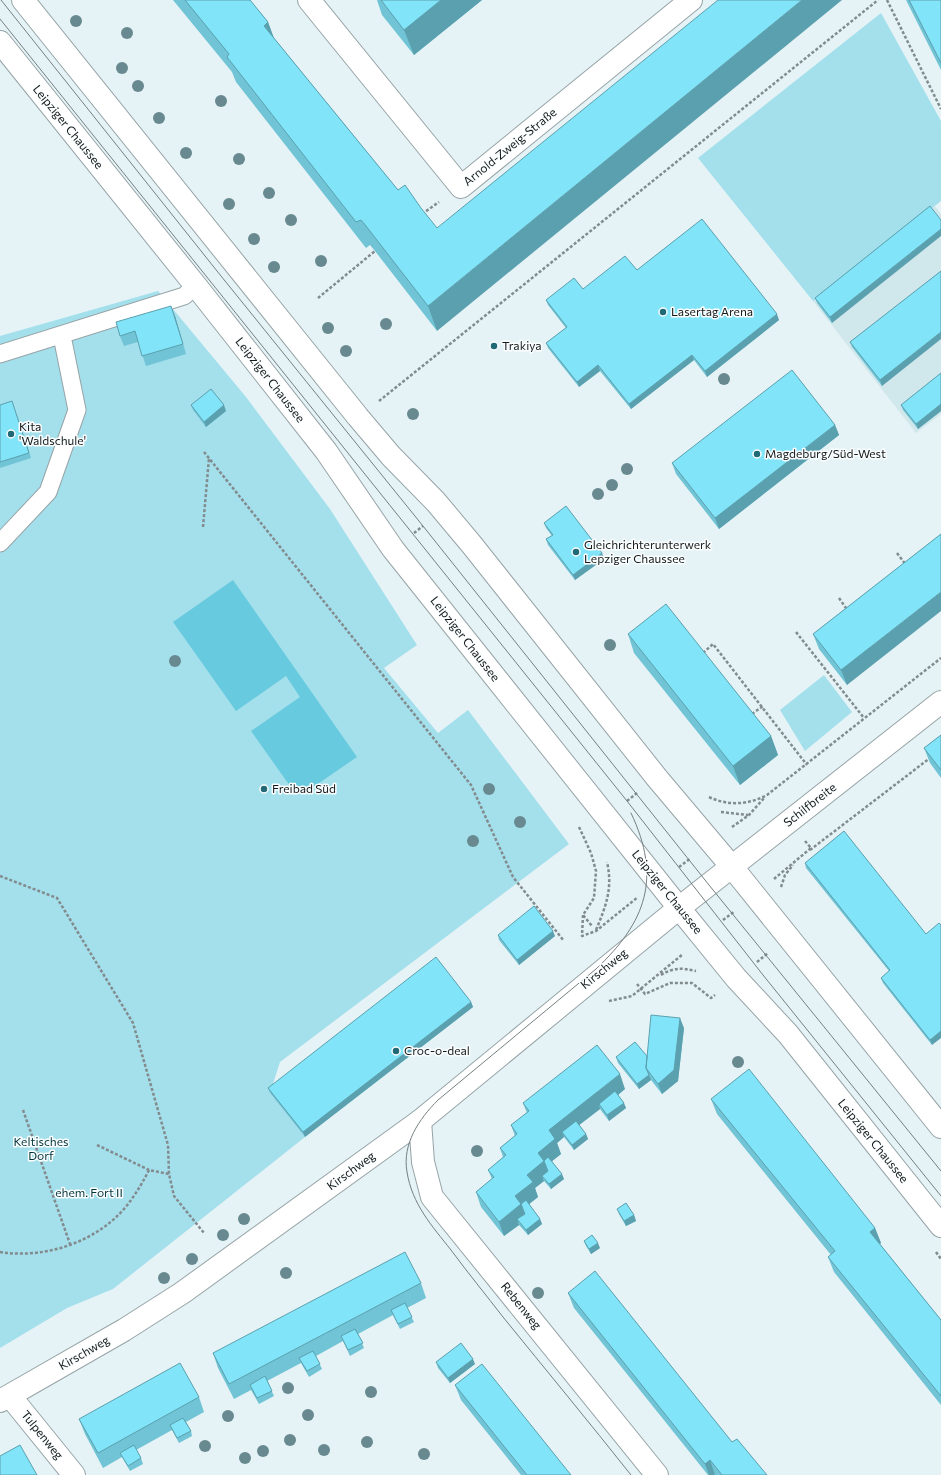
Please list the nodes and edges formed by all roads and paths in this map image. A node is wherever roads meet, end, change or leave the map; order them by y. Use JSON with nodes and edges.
{"nodes":[{"id":1,"x":23,"y":0,"type":"edge"},
{"id":2,"x":309,"y":0,"type":"edge"},
{"id":3,"x":691,"y":0,"type":"edge"},
{"id":4,"x":878,"y":0,"type":"edge"},
{"id":5,"x":887,"y":0,"type":"edge"},
{"id":6,"x":0,"y":42,"type":"edge"},
{"id":7,"x":941,"y":110,"type":"edge"},
{"id":8,"x":375,"y":251,"type":"edge"},
{"id":9,"x":196,"y":286,"type":"junction"},
{"id":10,"x":318,"y":298,"type":"dead end"},
{"id":11,"x":62,"y":336,"type":"junction"},
{"id":12,"x":0,"y":354,"type":"edge"},
{"id":13,"x":358,"y":417,"type":"junction"},
{"id":14,"x":204,"y":452,"type":"dead end"},
{"id":15,"x":209,"y":458,"type":"junction"},
{"id":16,"x":443,"y":511,"type":"junction"},
{"id":17,"x":203,"y":527,"type":"dead end"},
{"id":18,"x":0,"y":543,"type":"edge"},
{"id":19,"x":393,"y":549,"type":"junction"},
{"id":20,"x":897,"y":553,"type":"dead end"},
{"id":21,"x":910,"y":569,"type":"edge"},
{"id":22,"x":839,"y":598,"type":"dead end"},
{"id":23,"x":852,"y":615,"type":"edge"},
{"id":24,"x":796,"y":632,"type":"dead end"},
{"id":25,"x":699,"y":656,"type":"edge"},
{"id":26,"x":941,"y":658,"type":"edge"},
{"id":27,"x":941,"y":702,"type":"edge"},
{"id":28,"x":762,"y":706,"type":"junction"},
{"id":29,"x":748,"y":717,"type":"edge"},
{"id":30,"x":864,"y":718,"type":"junction"},
{"id":31,"x":935,"y":754,"type":"edge"},
{"id":32,"x":806,"y":765,"type":"junction"},
{"id":33,"x":767,"y":795,"type":"junction"},
{"id":34,"x":706,"y":796,"type":"dead end"},
{"id":35,"x":578,"y":826,"type":"dead end"},
{"id":36,"x":726,"y":831,"type":"dead end"},
{"id":37,"x":606,"y":856,"type":"dead end"},
{"id":38,"x":732,"y":867,"type":"junction"},
{"id":39,"x":0,"y":876,"type":"edge"},
{"id":40,"x":781,"y":893,"type":"dead end"},
{"id":41,"x":679,"y":908,"type":"junction"},
{"id":42,"x":583,"y":915,"type":"junction"},
{"id":43,"x":592,"y":926,"type":"dead end"},
{"id":44,"x":596,"y":931,"type":"dead end"},
{"id":45,"x":582,"y":936,"type":"dead end"},
{"id":46,"x":564,"y":941,"type":"dead end"},
{"id":47,"x":701,"y":974,"type":"dead end"},
{"id":48,"x":653,"y":979,"type":"dead end"},
{"id":49,"x":637,"y":984,"type":"dead end"},
{"id":50,"x":711,"y":998,"type":"dead end"},
{"id":51,"x":23,"y":1110,"type":"dead end"},
{"id":52,"x":420,"y":1121,"type":"junction"},
{"id":53,"x":941,"y":1127,"type":"edge"},
{"id":54,"x":97,"y":1145,"type":"dead end"},
{"id":55,"x":149,"y":1170,"type":"junction"},
{"id":56,"x":169,"y":1174,"type":"junction"},
{"id":57,"x":941,"y":1226,"type":"edge"},
{"id":58,"x":204,"y":1233,"type":"dead end"},
{"id":59,"x":70,"y":1244,"type":"junction"},
{"id":60,"x":0,"y":1252,"type":"edge"},
{"id":61,"x":5,"y":1399,"type":"edge"},
{"id":62,"x":74,"y":1475,"type":"edge"},
{"id":63,"x":657,"y":1475,"type":"edge"}],
"edges":[{"from":1,"to":13,"type":"main road"},
{"from":2,"to":3,"type":"main road","name":"Arnold-Zweig-Straße"},
{"from":4,"to":13,"type":"path"},
{"from":5,"to":7,"type":"path"},
{"from":6,"to":9,"type":"main road","name":"Leipziger Chaussee"},
{"from":8,"to":10,"type":"path"},
{"from":9,"to":11,"type":"lane"},
{"from":9,"to":19,"type":"main road","name":"Leipziger Chaussee"},
{"from":11,"to":12,"type":"lane"},
{"from":11,"to":18,"type":"lane"},
{"from":13,"to":16,"type":"main road"},
{"from":14,"to":15,"type":"path"},
{"from":15,"to":17,"type":"path"},
{"from":15,"to":46,"type":"path"},
{"from":16,"to":19,"type":"path"},
{"from":16,"to":38,"type":"main road"},
{"from":19,"to":41,"type":"main road","name":"Leipziger Chaussee"},
{"from":20,"to":21,"type":"path"},
{"from":22,"to":23,"type":"path"},
{"from":24,"to":30,"type":"path"},
{"from":25,"to":28,"type":"path"},
{"from":26,"to":30,"type":"path"},
{"from":27,"to":38,"type":"main road","name":"Schilfbreite"},
{"from":28,"to":29,"type":"path"},
{"from":28,"to":32,"type":"path"},
{"from":30,"to":32,"type":"path"},
{"from":31,"to":40,"type":"path"},
{"from":32,"to":33,"type":"path"},
{"from":33,"to":34,"type":"path"},
{"from":33,"to":36,"type":"path"},
{"from":35,"to":42,"type":"path"},
{"from":37,"to":44,"type":"path"},
{"from":38,"to":41,"type":"main road","name":"Schilfbreite"},
{"from":38,"to":53,"type":"main road"},
{"from":39,"to":56,"type":"path"},
{"from":41,"to":52,"type":"main road","name":"Kirschweg"},
{"from":41,"to":57,"type":"main road","name":"Leipziger Chaussee"},
{"from":42,"to":43,"type":"path"},
{"from":42,"to":45,"type":"path"},
{"from":47,"to":48,"type":"path"},
{"from":49,"to":50,"type":"path"},
{"from":51,"to":59,"type":"path"},
{"from":52,"to":61,"type":"main road","name":"Kirschweg"},
{"from":52,"to":63,"type":"main road","name":"Rebenweg"},
{"from":54,"to":55,"type":"path"},
{"from":55,"to":56,"type":"path"},
{"from":55,"to":59,"type":"path"},
{"from":56,"to":58,"type":"path"},
{"from":59,"to":60,"type":"path"},
{"from":61,"to":62,"type":"main road","name":"Tulpenweg"}]}
